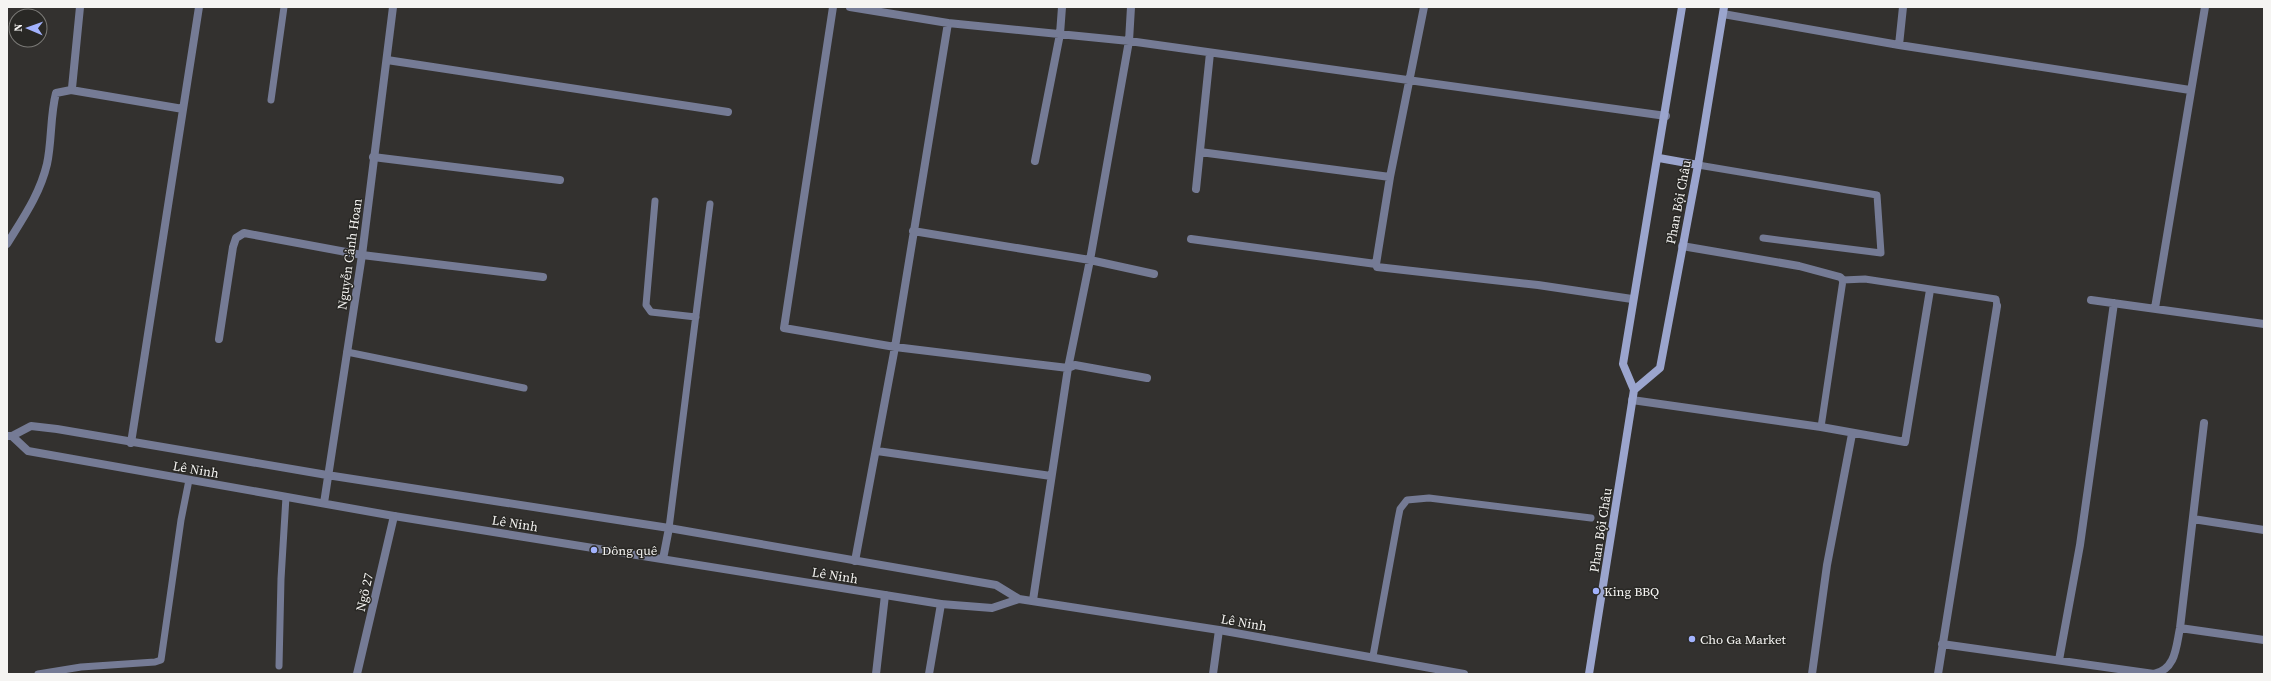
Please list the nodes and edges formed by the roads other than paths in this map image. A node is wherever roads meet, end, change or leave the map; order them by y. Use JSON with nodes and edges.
{"nodes":[{"id":1,"x":80,"y":7,"type":"edge"},
{"id":2,"x":199,"y":7,"type":"edge"},
{"id":3,"x":284,"y":7,"type":"edge"},
{"id":4,"x":393,"y":7,"type":"edge"},
{"id":5,"x":833,"y":7,"type":"edge"},
{"id":6,"x":850,"y":7,"type":"edge"},
{"id":7,"x":1062,"y":7,"type":"edge"},
{"id":8,"x":1131,"y":7,"type":"edge"},
{"id":9,"x":1424,"y":7,"type":"edge"},
{"id":10,"x":1682,"y":7,"type":"edge"},
{"id":11,"x":1903,"y":7,"type":"edge"},
{"id":12,"x":2205,"y":7,"type":"edge"},
{"id":13,"x":1723,"y":10,"type":"edge"},
{"id":14,"x":948,"y":23,"type":"junction"},
{"id":15,"x":1060,"y":34,"type":"junction"},
{"id":16,"x":1129,"y":41,"type":"junction"},
{"id":17,"x":1899,"y":46,"type":"junction"},
{"id":18,"x":1210,"y":53,"type":"junction"},
{"id":19,"x":387,"y":60,"type":"junction"},
{"id":20,"x":1408,"y":81,"type":"junction"},
{"id":21,"x":71,"y":90,"type":"junction"},
{"id":22,"x":2190,"y":90,"type":"junction"},
{"id":23,"x":271,"y":100,"type":"dead end"},
{"id":24,"x":183,"y":109,"type":"junction"},
{"id":25,"x":728,"y":112,"type":"dead end"},
{"id":26,"x":1666,"y":116,"type":"junction"},
{"id":27,"x":1200,"y":152,"type":"junction"},
{"id":28,"x":374,"y":157,"type":"junction"},
{"id":29,"x":1659,"y":158,"type":"junction"},
{"id":30,"x":1035,"y":161,"type":"dead end"},
{"id":31,"x":1698,"y":165,"type":"junction"},
{"id":32,"x":1390,"y":177,"type":"junction"},
{"id":33,"x":560,"y":180,"type":"dead end"},
{"id":34,"x":1196,"y":189,"type":"dead end"},
{"id":35,"x":655,"y":201,"type":"dead end"},
{"id":36,"x":710,"y":204,"type":"dead end"},
{"id":37,"x":913,"y":231,"type":"junction"},
{"id":38,"x":1763,"y":238,"type":"dead end"},
{"id":39,"x":1191,"y":239,"type":"dead end"},
{"id":40,"x":7,"y":244,"type":"edge"},
{"id":41,"x":1682,"y":246,"type":"junction"},
{"id":42,"x":362,"y":255,"type":"junction"},
{"id":43,"x":1090,"y":260,"type":"junction"},
{"id":44,"x":1376,"y":264,"type":"junction"},
{"id":45,"x":1154,"y":274,"type":"dead end"},
{"id":46,"x":543,"y":277,"type":"dead end"},
{"id":47,"x":1843,"y":280,"type":"junction"},
{"id":48,"x":1930,"y":290,"type":"junction"},
{"id":49,"x":1632,"y":299,"type":"junction"},
{"id":50,"x":2091,"y":300,"type":"dead end"},
{"id":51,"x":2114,"y":303,"type":"junction"},
{"id":52,"x":1997,"y":306,"type":"joint"},
{"id":53,"x":2155,"y":308,"type":"junction"},
{"id":54,"x":696,"y":317,"type":"junction"},
{"id":55,"x":2264,"y":324,"type":"edge"},
{"id":56,"x":219,"y":339,"type":"dead end"},
{"id":57,"x":895,"y":347,"type":"junction"},
{"id":58,"x":347,"y":352,"type":"junction"},
{"id":59,"x":1068,"y":368,"type":"junction"},
{"id":60,"x":1147,"y":378,"type":"dead end"},
{"id":61,"x":524,"y":388,"type":"dead end"},
{"id":62,"x":1634,"y":390,"type":"junction"},
{"id":63,"x":1632,"y":400,"type":"junction"},
{"id":64,"x":2204,"y":423,"type":"dead end"},
{"id":65,"x":1821,"y":427,"type":"junction"},
{"id":66,"x":1852,"y":434,"type":"junction"},
{"id":67,"x":10,"y":436,"type":"edge"},
{"id":68,"x":131,"y":443,"type":"junction"},
{"id":69,"x":877,"y":451,"type":"junction"},
{"id":70,"x":327,"y":475,"type":"junction"},
{"id":71,"x":1051,"y":476,"type":"junction"},
{"id":72,"x":189,"y":480,"type":"junction"},
{"id":73,"x":286,"y":497,"type":"junction"},
{"id":74,"x":324,"y":503,"type":"junction"},
{"id":75,"x":394,"y":516,"type":"junction"},
{"id":76,"x":1591,"y":518,"type":"dead end"},
{"id":77,"x":2193,"y":519,"type":"junction"},
{"id":78,"x":669,"y":528,"type":"junction"},
{"id":79,"x":2264,"y":530,"type":"edge"},
{"id":80,"x":663,"y":559,"type":"junction"},
{"id":81,"x":855,"y":561,"type":"junction"},
{"id":82,"x":885,"y":595,"type":"junction"},
{"id":83,"x":1019,"y":599,"type":"junction"},
{"id":84,"x":1033,"y":600,"type":"junction"},
{"id":85,"x":941,"y":604,"type":"junction"},
{"id":86,"x":2180,"y":628,"type":"junction"},
{"id":87,"x":1219,"y":630,"type":"junction"},
{"id":88,"x":2264,"y":640,"type":"edge"},
{"id":89,"x":1942,"y":644,"type":"junction"},
{"id":90,"x":1373,"y":656,"type":"junction"},
{"id":91,"x":2059,"y":660,"type":"junction"},
{"id":92,"x":279,"y":666,"type":"dead end"},
{"id":93,"x":38,"y":674,"type":"edge"},
{"id":94,"x":357,"y":674,"type":"edge"},
{"id":95,"x":876,"y":674,"type":"edge"},
{"id":96,"x":929,"y":674,"type":"edge"},
{"id":97,"x":1213,"y":674,"type":"edge"},
{"id":98,"x":1464,"y":674,"type":"edge"},
{"id":99,"x":1589,"y":674,"type":"edge"},
{"id":100,"x":1812,"y":674,"type":"edge"},
{"id":101,"x":1938,"y":674,"type":"edge"}],
"edges":[{"from":1,"to":21,"type":"street"},
{"from":2,"to":24,"type":"street"},
{"from":3,"to":23,"type":"lane"},
{"from":4,"to":19,"type":"street","name":"Nguyễn Cảnh Hoan"},
{"from":5,"to":57,"type":"street"},
{"from":6,"to":14,"type":"street"},
{"from":7,"to":15,"type":"street"},
{"from":8,"to":16,"type":"street"},
{"from":9,"to":20,"type":"street"},
{"from":10,"to":26,"type":"main road","name":"Phan Bội Châu"},
{"from":11,"to":17,"type":"street"},
{"from":12,"to":22,"type":"street"},
{"from":13,"to":17,"type":"street"},
{"from":13,"to":31,"type":"main road","name":"Phan Bội Châu"},
{"from":14,"to":15,"type":"street"},
{"from":14,"to":37,"type":"street"},
{"from":15,"to":16,"type":"street"},
{"from":15,"to":30,"type":"street"},
{"from":16,"to":18,"type":"street"},
{"from":16,"to":43,"type":"street"},
{"from":17,"to":22,"type":"street"},
{"from":18,"to":20,"type":"street"},
{"from":18,"to":27,"type":"street"},
{"from":19,"to":25,"type":"street"},
{"from":19,"to":28,"type":"street","name":"Nguyễn Cảnh Hoan"},
{"from":20,"to":26,"type":"street"},
{"from":20,"to":32,"type":"street"},
{"from":21,"to":24,"type":"street"},
{"from":21,"to":40,"type":"street"},
{"from":22,"to":53,"type":"street"},
{"from":24,"to":68,"type":"street"},
{"from":26,"to":29,"type":"main road","name":"Phan Bội Châu"},
{"from":27,"to":32,"type":"street"},
{"from":27,"to":34,"type":"street"},
{"from":28,"to":33,"type":"street"},
{"from":28,"to":42,"type":"street","name":"Nguyễn Cảnh Hoan"},
{"from":29,"to":31,"type":"main road"},
{"from":29,"to":49,"type":"main road","name":"Phan Bội Châu"},
{"from":31,"to":38,"type":"lane"},
{"from":31,"to":41,"type":"main road","name":"Phan Bội Châu"},
{"from":32,"to":44,"type":"street"},
{"from":35,"to":54,"type":"lane"},
{"from":36,"to":54,"type":"lane"},
{"from":37,"to":43,"type":"street"},
{"from":37,"to":57,"type":"street"},
{"from":39,"to":44,"type":"street"},
{"from":41,"to":47,"type":"street"},
{"from":41,"to":62,"type":"main road","name":"Phan Bội Châu"},
{"from":42,"to":46,"type":"street"},
{"from":42,"to":56,"type":"street"},
{"from":42,"to":58,"type":"street","name":"Nguyễn Cảnh Hoan"},
{"from":43,"to":45,"type":"street"},
{"from":43,"to":59,"type":"street"},
{"from":44,"to":49,"type":"street"},
{"from":47,"to":48,"type":"lane"},
{"from":47,"to":65,"type":"lane"},
{"from":48,"to":52,"type":"lane"},
{"from":48,"to":66,"type":"street"},
{"from":49,"to":62,"type":"main road","name":"Phan Bội Châu"},
{"from":50,"to":51,"type":"street"},
{"from":51,"to":53,"type":"street"},
{"from":51,"to":91,"type":"street"},
{"from":52,"to":89,"type":"street"},
{"from":53,"to":55,"type":"street"},
{"from":54,"to":78,"type":"lane"},
{"from":57,"to":59,"type":"street"},
{"from":57,"to":69,"type":"street"},
{"from":58,"to":61,"type":"lane"},
{"from":58,"to":70,"type":"street","name":"Nguyễn Cảnh Hoan"},
{"from":59,"to":60,"type":"street"},
{"from":59,"to":71,"type":"street"},
{"from":62,"to":63,"type":"main road","name":"Phan Bội Châu"},
{"from":63,"to":65,"type":"street"},
{"from":63,"to":99,"type":"main road","name":"Phan Bội Châu"},
{"from":64,"to":77,"type":"street"},
{"from":65,"to":66,"type":"street"},
{"from":66,"to":100,"type":"street"},
{"from":67,"to":68,"type":"street","name":"Lê Ninh"},
{"from":67,"to":72,"type":"street","name":"Lê Ninh"},
{"from":68,"to":70,"type":"street","name":"Lê Ninh"},
{"from":69,"to":71,"type":"street"},
{"from":69,"to":81,"type":"street"},
{"from":70,"to":74,"type":"street","name":"Nguyễn Cảnh Hoan"},
{"from":70,"to":78,"type":"street","name":"Lê Ninh"},
{"from":71,"to":84,"type":"street"},
{"from":72,"to":73,"type":"street","name":"Lê Ninh"},
{"from":72,"to":93,"type":"lane"},
{"from":73,"to":74,"type":"street","name":"Lê Ninh"},
{"from":73,"to":92,"type":"lane"},
{"from":74,"to":75,"type":"street","name":"Lê Ninh"},
{"from":75,"to":80,"type":"street","name":"Lê Ninh"},
{"from":75,"to":94,"type":"street","name":"Ngõ 27"},
{"from":76,"to":90,"type":"lane"},
{"from":77,"to":79,"type":"street"},
{"from":77,"to":86,"type":"street"},
{"from":78,"to":80,"type":"street"},
{"from":78,"to":81,"type":"street","name":"Lê Ninh"},
{"from":80,"to":82,"type":"street","name":"Lê Ninh"},
{"from":81,"to":83,"type":"street","name":"Lê Ninh"},
{"from":82,"to":85,"type":"street","name":"Lê Ninh"},
{"from":82,"to":95,"type":"street"},
{"from":83,"to":84,"type":"street","name":"Lê Ninh"},
{"from":83,"to":85,"type":"street","name":"Lê Ninh"},
{"from":84,"to":87,"type":"street","name":"Lê Ninh"},
{"from":85,"to":96,"type":"street"},
{"from":86,"to":88,"type":"street"},
{"from":86,"to":91,"type":"street"},
{"from":87,"to":90,"type":"street","name":"Lê Ninh"},
{"from":87,"to":97,"type":"street"},
{"from":89,"to":91,"type":"street"},
{"from":89,"to":101,"type":"street"},
{"from":90,"to":98,"type":"street","name":"Lê Ninh"}]}
